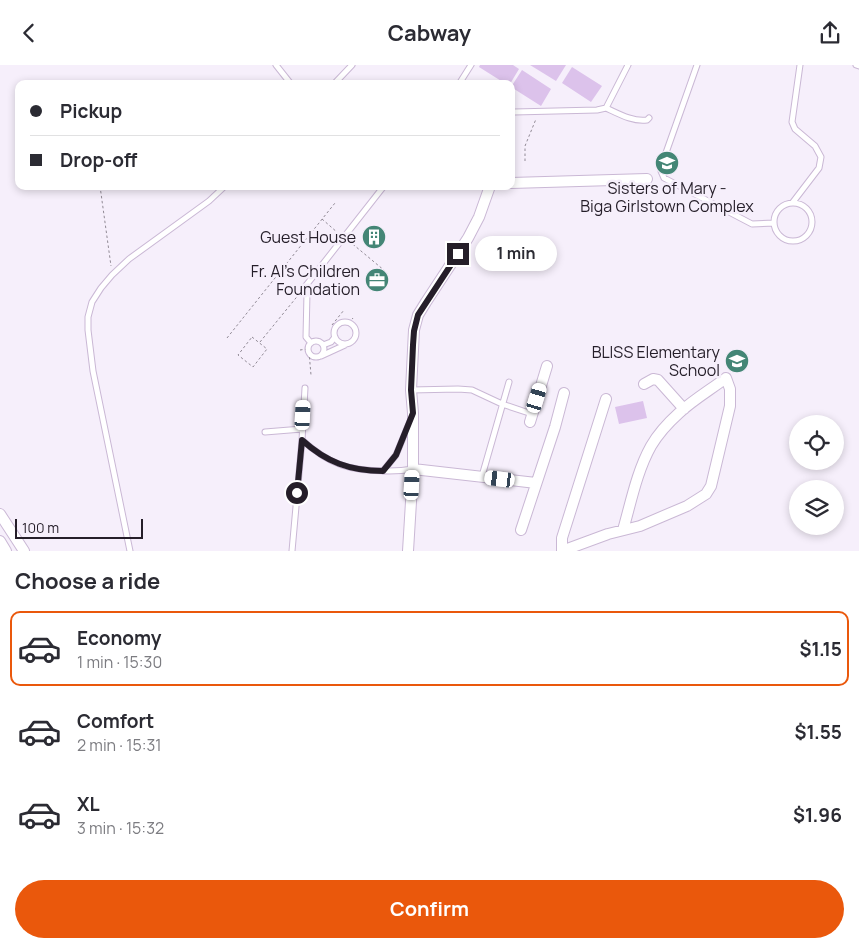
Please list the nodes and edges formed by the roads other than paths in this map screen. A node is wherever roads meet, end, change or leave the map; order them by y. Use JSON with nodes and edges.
{"nodes":[{"id":1,"x":276,"y":65,"type":"edge"},
{"id":2,"x":352,"y":65,"type":"edge"},
{"id":3,"x":471,"y":65,"type":"edge"},
{"id":4,"x":628,"y":65,"type":"edge"},
{"id":5,"x":697,"y":65,"type":"edge"},
{"id":6,"x":800,"y":65,"type":"edge"},
{"id":7,"x":288,"y":80,"type":"edge"},
{"id":8,"x":338,"y":80,"type":"edge"},
{"id":9,"x":461,"y":80,"type":"edge"},
{"id":10,"x":606,"y":108,"type":"junction"},
{"id":11,"x":515,"y":111,"type":"edge"},
{"id":12,"x":649,"y":118,"type":"dead end"},
{"id":13,"x":647,"y":179,"type":"dead end"},
{"id":14,"x":515,"y":183,"type":"edge"},
{"id":15,"x":222,"y":190,"type":"edge"},
{"id":16,"x":381,"y":190,"type":"edge"},
{"id":17,"x":489,"y":190,"type":"edge"},
{"id":18,"x":793,"y":202,"type":"junction"},
{"id":19,"x":774,"y":223,"type":"junction"},
{"id":20,"x":335,"y":337,"type":"junction"},
{"id":21,"x":311,"y":343,"type":"junction"},
{"id":22,"x":346,"y":344,"type":"junction"},
{"id":23,"x":323,"y":345,"type":"junction"},
{"id":24,"x":321,"y":356,"type":"junction"},
{"id":25,"x":547,"y":366,"type":"dead end"},
{"id":26,"x":509,"y":382,"type":"dead end"},
{"id":27,"x":644,"y":384,"type":"dead end"},
{"id":28,"x":304,"y":388,"type":"dead end"},
{"id":29,"x":411,"y":390,"type":"junction"},
{"id":30,"x":564,"y":393,"type":"dead end"},
{"id":31,"x":606,"y":399,"type":"dead end"},
{"id":32,"x":502,"y":404,"type":"junction"},
{"id":33,"x":684,"y":409,"type":"junction"},
{"id":34,"x":413,"y":413,"type":"junction"},
{"id":35,"x":531,"y":418,"type":"joint"},
{"id":36,"x":302,"y":429,"type":"junction"},
{"id":37,"x":265,"y":432,"type":"dead end"},
{"id":38,"x":302,"y":440,"type":"junction"},
{"id":39,"x":412,"y":469,"type":"junction"},
{"id":40,"x":383,"y":471,"type":"junction"},
{"id":41,"x":482,"y":477,"type":"junction"},
{"id":42,"x":536,"y":483,"type":"junction"},
{"id":43,"x":0,"y":514,"type":"edge"},
{"id":44,"x":521,"y":530,"type":"dead end"},
{"id":45,"x":622,"y":530,"type":"junction"},
{"id":46,"x":24,"y":551,"type":"edge"},
{"id":47,"x":130,"y":551,"type":"edge"},
{"id":48,"x":292,"y":551,"type":"edge"},
{"id":49,"x":408,"y":551,"type":"edge"},
{"id":50,"x":562,"y":551,"type":"edge"}],
"edges":[{"from":1,"to":7,"type":"lane"},
{"from":2,"to":8,"type":"lane"},
{"from":3,"to":9,"type":"lane"},
{"from":4,"to":10,"type":"lane"},
{"from":5,"to":19,"type":"lane"},
{"from":6,"to":18,"type":"lane"},
{"from":10,"to":11,"type":"lane"},
{"from":10,"to":12,"type":"lane"},
{"from":13,"to":14,"type":"street"},
{"from":15,"to":47,"type":"lane"},
{"from":16,"to":21,"type":"lane"},
{"from":17,"to":29,"type":"street"},
{"from":18,"to":19,"type":"lane"},
{"from":18,"to":19,"type":"lane"},
{"from":20,"to":22,"type":"lane"},
{"from":20,"to":22,"type":"lane"},
{"from":20,"to":23,"type":"lane"},
{"from":21,"to":23,"type":"lane"},
{"from":21,"to":24,"type":"lane"},
{"from":22,"to":24,"type":"lane"},
{"from":23,"to":24,"type":"lane"},
{"from":25,"to":35,"type":"street"},
{"from":26,"to":32,"type":"lane"},
{"from":27,"to":33,"type":"street"},
{"from":28,"to":36,"type":"lane"},
{"from":29,"to":32,"type":"lane"},
{"from":29,"to":34,"type":"street"},
{"from":30,"to":42,"type":"street"},
{"from":31,"to":50,"type":"street"},
{"from":32,"to":35,"type":"lane"},
{"from":32,"to":41,"type":"lane"},
{"from":33,"to":45,"type":"street"},
{"from":33,"to":45,"type":"street"},
{"from":34,"to":39,"type":"street"},
{"from":34,"to":40,"type":"lane"},
{"from":36,"to":37,"type":"lane"},
{"from":36,"to":38,"type":"lane"},
{"from":38,"to":40,"type":"lane"},
{"from":38,"to":48,"type":"lane"},
{"from":39,"to":40,"type":"lane"},
{"from":39,"to":41,"type":"street"},
{"from":39,"to":49,"type":"street"},
{"from":41,"to":42,"type":"street"},
{"from":42,"to":44,"type":"street"},
{"from":43,"to":46,"type":"street"},
{"from":45,"to":50,"type":"street"}]}
